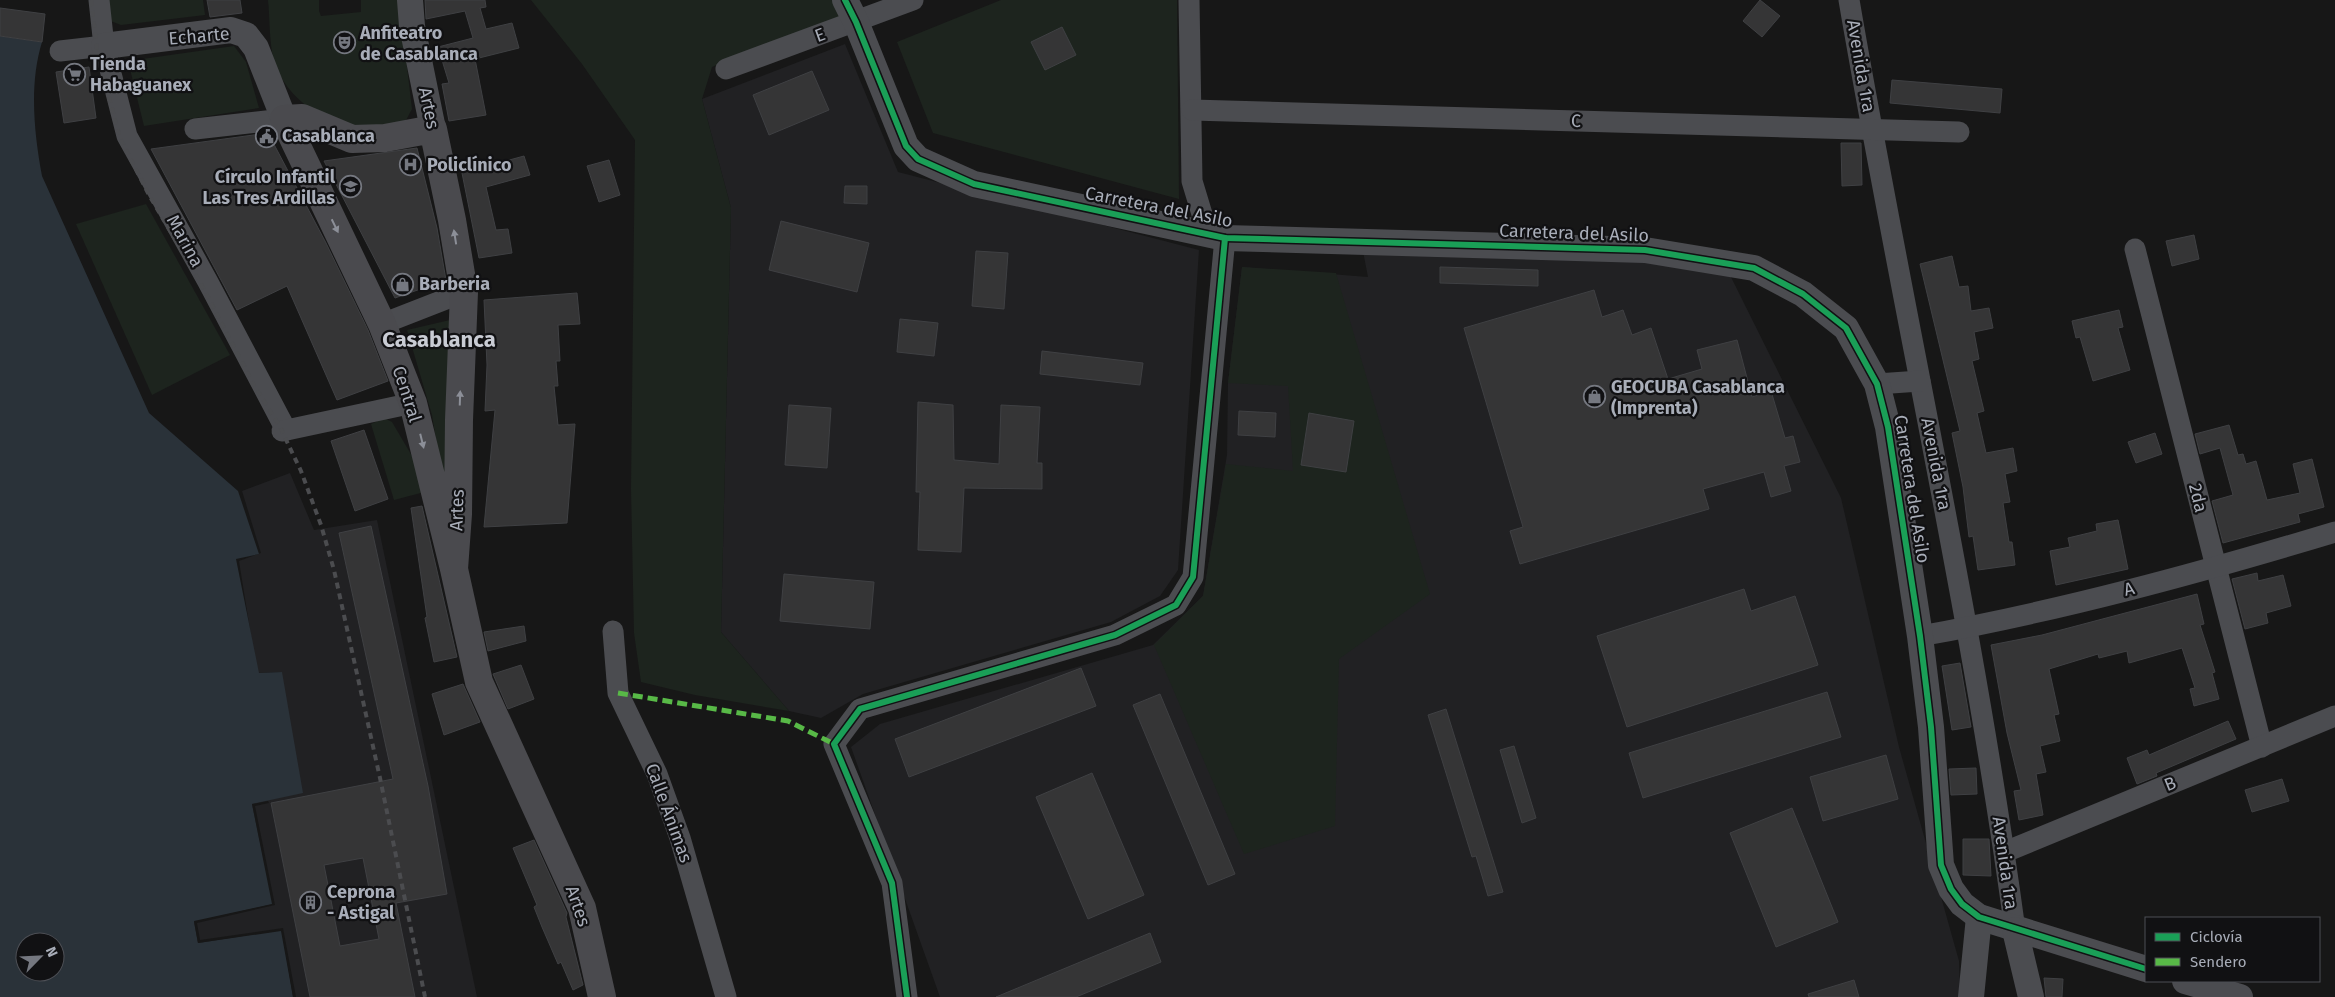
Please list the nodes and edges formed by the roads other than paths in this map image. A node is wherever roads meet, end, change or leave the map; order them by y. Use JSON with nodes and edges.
{"nodes":[{"id":1,"x":99,"y":0,"type":"edge"},
{"id":2,"x":410,"y":0,"type":"edge"},
{"id":3,"x":913,"y":0,"type":"edge"},
{"id":4,"x":1189,"y":0,"type":"edge"},
{"id":5,"x":1849,"y":0,"type":"edge"},
{"id":6,"x":850,"y":11,"type":"edge"},
{"id":7,"x":104,"y":46,"type":"junction"},
{"id":8,"x":60,"y":51,"type":"dead end"},
{"id":9,"x":726,"y":69,"type":"dead end"},
{"id":10,"x":1192,"y":110,"type":"junction"},
{"id":11,"x":293,"y":118,"type":"junction"},
{"id":12,"x":196,"y":129,"type":"dead end"},
{"id":13,"x":1871,"y":129,"type":"junction"},
{"id":14,"x":433,"y":130,"type":"junction"},
{"id":15,"x":1960,"y":132,"type":"dead end"},
{"id":16,"x":1216,"y":236,"type":"junction"},
{"id":17,"x":2135,"y":250,"type":"dead end"},
{"id":18,"x":464,"y":292,"type":"junction"},
{"id":19,"x":382,"y":324,"type":"junction"},
{"id":20,"x":1920,"y":381,"type":"junction"},
{"id":21,"x":1877,"y":384,"type":"junction"},
{"id":22,"x":412,"y":403,"type":"junction"},
{"id":23,"x":2335,"y":532,"type":"edge"},
{"id":24,"x":2216,"y":568,"type":"junction"},
{"id":25,"x":454,"y":569,"type":"junction"},
{"id":26,"x":1967,"y":628,"type":"junction"},
{"id":27,"x":613,"y":631,"type":"dead end"},
{"id":28,"x":1920,"y":636,"type":"junction"},
{"id":29,"x":2335,"y":716,"type":"edge"},
{"id":30,"x":2262,"y":747,"type":"junction"},
{"id":31,"x":2005,"y":852,"type":"junction"},
{"id":32,"x":2010,"y":892,"type":"junction"},
{"id":33,"x":1979,"y":917,"type":"junction"},
{"id":34,"x":2015,"y":930,"type":"junction"},
{"id":35,"x":2145,"y":969,"type":"edge"},
{"id":36,"x":2189,"y":982,"type":"edge"},
{"id":37,"x":602,"y":997,"type":"edge"},
{"id":38,"x":726,"y":997,"type":"edge"},
{"id":39,"x":907,"y":997,"type":"edge"},
{"id":40,"x":1971,"y":997,"type":"edge"},
{"id":41,"x":2031,"y":997,"type":"edge"},
{"id":42,"x":2240,"y":997,"type":"edge"}],
"edges":[{"from":1,"to":7,"type":"street","name":"Marina"},
{"from":2,"to":14,"type":"street","name":"Artes"},
{"from":3,"to":6,"type":"street","name":"E"},
{"from":4,"to":10,"type":"street"},
{"from":5,"to":13,"type":"street","name":"Avenida 1ra"},
{"from":6,"to":9,"type":"street","name":"E"},
{"from":6,"to":16,"type":"street","name":"Carretera del Asilo"},
{"from":7,"to":8,"type":"street","name":"Echarte"},
{"from":7,"to":11,"type":"street","name":"Echarte"},
{"from":7,"to":22,"type":"street","name":"Marina"},
{"from":10,"to":13,"type":"street","name":"C"},
{"from":10,"to":16,"type":"street"},
{"from":11,"to":12,"type":"street"},
{"from":11,"to":14,"type":"main road"},
{"from":11,"to":19,"type":"main road","name":"Central","one_way":true},
{"from":13,"to":15,"type":"street","name":"C"},
{"from":13,"to":20,"type":"street","name":"Avenida 1ra"},
{"from":18,"to":14,"type":"main road","name":"Artes","one_way":true},
{"from":16,"to":21,"type":"street","name":"Carretera del Asilo"},
{"from":16,"to":39,"type":"street"},
{"from":17,"to":24,"type":"street","name":"2da"},
{"from":18,"to":19,"type":"street"},
{"from":25,"to":18,"type":"main road","name":"Artes","one_way":true},
{"from":19,"to":22,"type":"main road","name":"Central"},
{"from":20,"to":21,"type":"street"},
{"from":20,"to":26,"type":"street","name":"Avenida 1ra"},
{"from":21,"to":28,"type":"street","name":"Carretera del Asilo"},
{"from":22,"to":25,"type":"main road","name":"Central","one_way":true},
{"from":23,"to":24,"type":"street","name":"A"},
{"from":24,"to":26,"type":"street","name":"A"},
{"from":24,"to":30,"type":"street","name":"2da"},
{"from":25,"to":37,"type":"main road","name":"Artes"},
{"from":26,"to":28,"type":"street","name":"A"},
{"from":26,"to":31,"type":"street","name":"Avenida 1ra"},
{"from":27,"to":38,"type":"street","name":"Calle Ánimas"},
{"from":28,"to":33,"type":"street","name":"Carretera del Asilo"},
{"from":29,"to":30,"type":"street","name":"B"},
{"from":30,"to":31,"type":"street","name":"B"},
{"from":31,"to":32,"type":"street","name":"Avenida 1ra"},
{"from":32,"to":33,"type":"street"},
{"from":32,"to":34,"type":"street","name":"Avenida 1ra"},
{"from":33,"to":34,"type":"street","name":"Carretera del Asilo"},
{"from":33,"to":40,"type":"street"},
{"from":34,"to":35,"type":"street","name":"Carretera del Asilo"},
{"from":34,"to":41,"type":"street"},
{"from":36,"to":42,"type":"street"}]}
